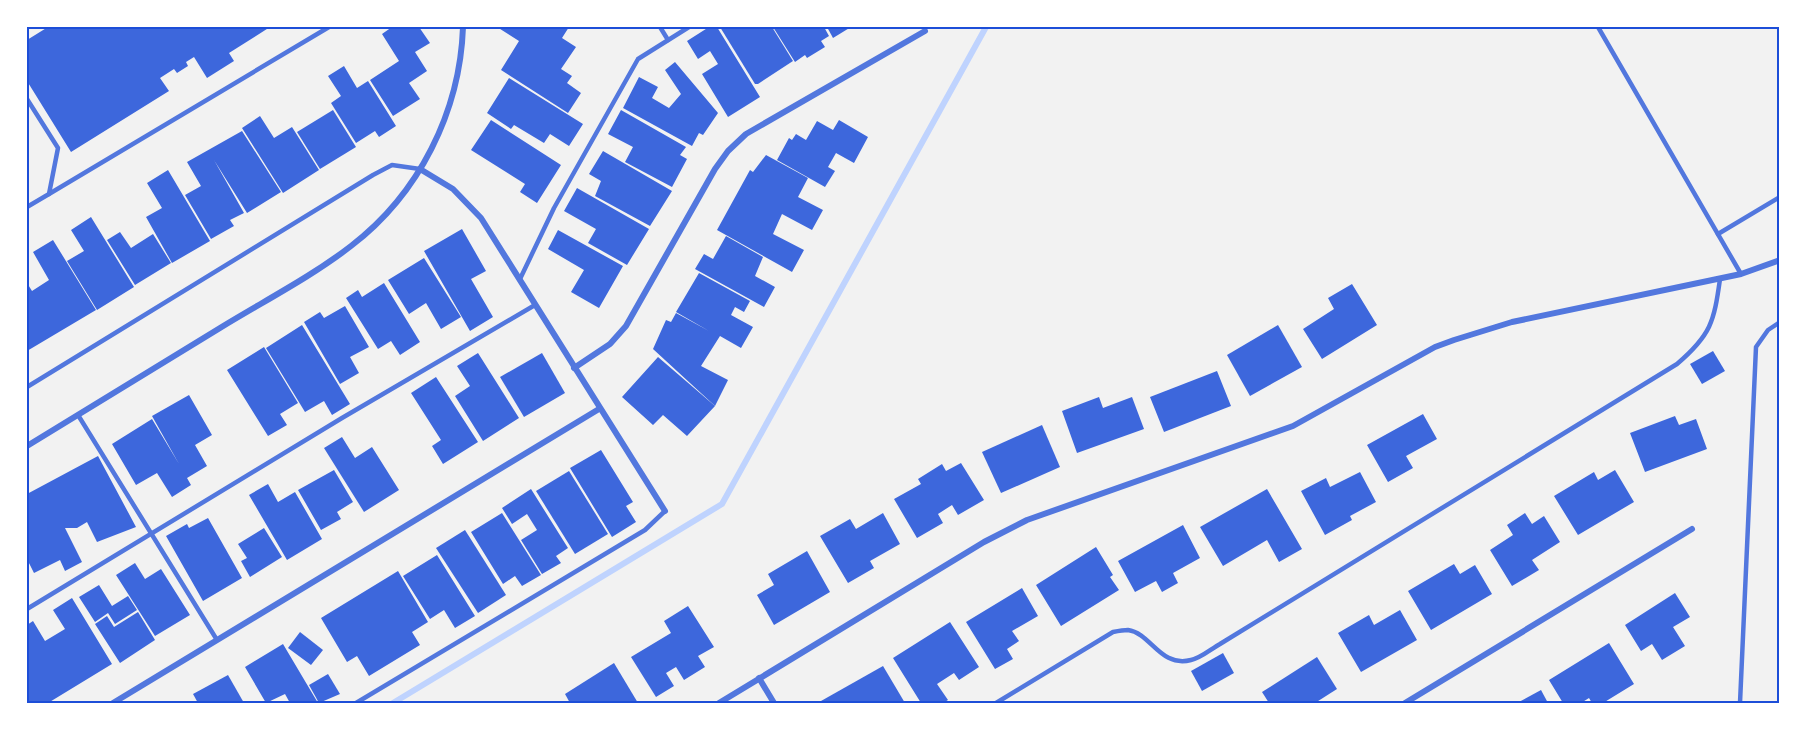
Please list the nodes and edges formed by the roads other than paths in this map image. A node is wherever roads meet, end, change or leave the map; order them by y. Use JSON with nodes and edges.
{"nodes":[{"id":1,"x":329,"y":27,"type":"edge"},
{"id":2,"x":463,"y":27,"type":"edge"},
{"id":3,"x":660,"y":27,"type":"edge"},
{"id":4,"x":689,"y":27,"type":"edge"},
{"id":5,"x":1598,"y":27,"type":"edge"},
{"id":6,"x":927,"y":29,"type":"edge"},
{"id":7,"x":668,"y":40,"type":"junction"},
{"id":8,"x":27,"y":99,"type":"edge"},
{"id":9,"x":420,"y":169,"type":"junction"},
{"id":10,"x":49,"y":194,"type":"junction"},
{"id":11,"x":1780,"y":197,"type":"edge"},
{"id":12,"x":27,"y":207,"type":"edge"},
{"id":13,"x":1718,"y":234,"type":"junction"},
{"id":14,"x":1780,"y":260,"type":"edge"},
{"id":15,"x":1741,"y":274,"type":"junction"},
{"id":16,"x":520,"y":279,"type":"junction"},
{"id":17,"x":1720,"y":279,"type":"junction"},
{"id":18,"x":535,"y":305,"type":"junction"},
{"id":19,"x":1780,"y":322,"type":"edge"},
{"id":20,"x":573,"y":368,"type":"junction"},
{"id":21,"x":27,"y":387,"type":"edge"},
{"id":22,"x":599,"y":409,"type":"junction"},
{"id":23,"x":78,"y":415,"type":"junction"},
{"id":24,"x":27,"y":446,"type":"edge"},
{"id":25,"x":664,"y":512,"type":"joint"},
{"id":26,"x":1692,"y":529,"type":"dead end"},
{"id":27,"x":152,"y":534,"type":"junction"},
{"id":28,"x":27,"y":609,"type":"edge"},
{"id":29,"x":217,"y":640,"type":"junction"},
{"id":30,"x":759,"y":678,"type":"junction"},
{"id":31,"x":113,"y":703,"type":"edge"},
{"id":32,"x":356,"y":703,"type":"edge"},
{"id":33,"x":719,"y":703,"type":"edge"},
{"id":34,"x":774,"y":703,"type":"edge"},
{"id":35,"x":996,"y":703,"type":"edge"},
{"id":36,"x":1405,"y":703,"type":"edge"},
{"id":37,"x":1740,"y":703,"type":"edge"}],
"edges":[{"from":1,"to":10,"type":"lane"},
{"from":2,"to":9,"type":"street"},
{"from":3,"to":7,"type":"lane"},
{"from":4,"to":7,"type":"lane"},
{"from":5,"to":13,"type":"lane"},
{"from":6,"to":20,"type":"street"},
{"from":7,"to":16,"type":"lane"},
{"from":8,"to":10,"type":"lane"},
{"from":9,"to":16,"type":"street"},
{"from":9,"to":21,"type":"lane"},
{"from":9,"to":23,"type":"street"},
{"from":10,"to":12,"type":"lane"},
{"from":11,"to":13,"type":"lane"},
{"from":13,"to":15,"type":"lane"},
{"from":14,"to":15,"type":"street"},
{"from":15,"to":17,"type":"street"},
{"from":16,"to":18,"type":"street"},
{"from":17,"to":30,"type":"street"},
{"from":17,"to":35,"type":"lane"},
{"from":18,"to":20,"type":"street"},
{"from":18,"to":27,"type":"lane"},
{"from":19,"to":37,"type":"lane"},
{"from":20,"to":22,"type":"street"},
{"from":22,"to":25,"type":"street"},
{"from":22,"to":29,"type":"street"},
{"from":23,"to":24,"type":"street"},
{"from":23,"to":27,"type":"lane"},
{"from":25,"to":32,"type":"lane"},
{"from":26,"to":36,"type":"street"},
{"from":27,"to":28,"type":"lane"},
{"from":27,"to":29,"type":"lane"},
{"from":29,"to":31,"type":"street"},
{"from":30,"to":33,"type":"street"},
{"from":30,"to":34,"type":"street"}]}
